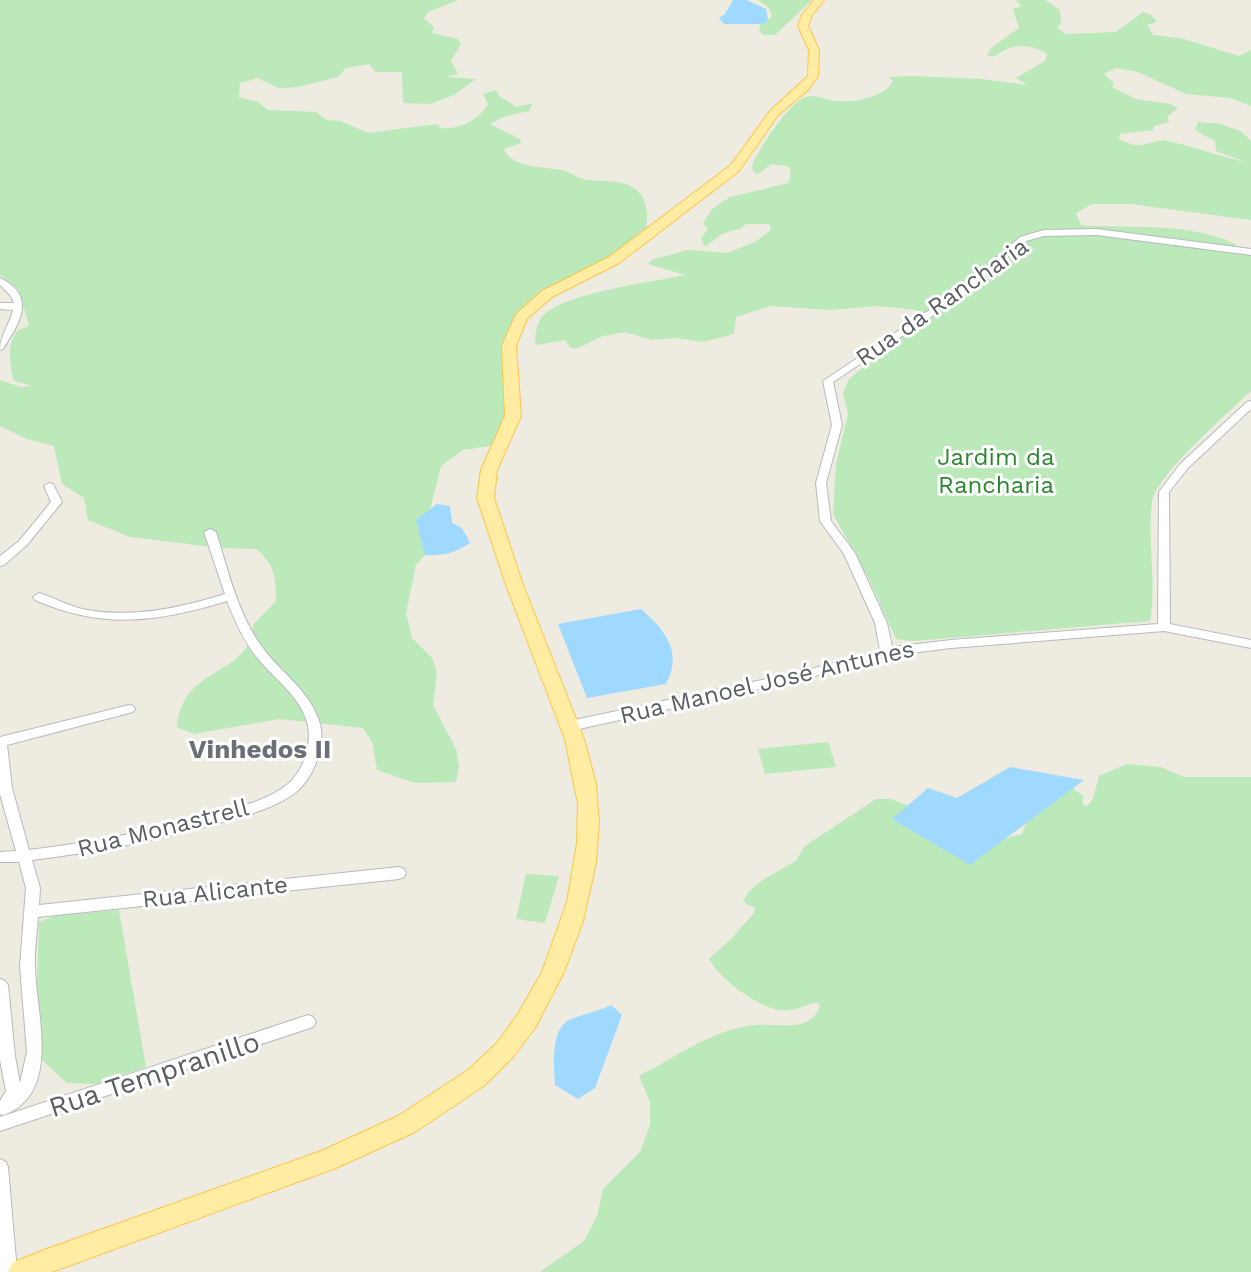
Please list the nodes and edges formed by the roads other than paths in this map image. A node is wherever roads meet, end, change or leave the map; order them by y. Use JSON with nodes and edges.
{"nodes":[{"id":1,"x":819,"y":0,"type":"edge"},
{"id":2,"x":1251,"y":252,"type":"edge"},
{"id":3,"x":0,"y":281,"type":"edge"},
{"id":4,"x":0,"y":306,"type":"edge"},
{"id":5,"x":19,"y":308,"type":"junction"},
{"id":6,"x":0,"y":347,"type":"edge"},
{"id":7,"x":1251,"y":404,"type":"edge"},
{"id":8,"x":49,"y":486,"type":"dead end"},
{"id":9,"x":210,"y":532,"type":"dead end"},
{"id":10,"x":0,"y":562,"type":"edge"},
{"id":11,"x":232,"y":596,"type":"junction"},
{"id":12,"x":39,"y":597,"type":"dead end"},
{"id":13,"x":1164,"y":627,"type":"junction"},
{"id":14,"x":1251,"y":644,"type":"edge"},
{"id":15,"x":887,"y":652,"type":"junction"},
{"id":16,"x":129,"y":709,"type":"dead end"},
{"id":17,"x":570,"y":726,"type":"junction"},
{"id":18,"x":0,"y":742,"type":"edge"},
{"id":19,"x":0,"y":857,"type":"edge"},
{"id":20,"x":27,"y":858,"type":"junction"},
{"id":21,"x":399,"y":873,"type":"dead end"},
{"id":22,"x":31,"y":912,"type":"junction"},
{"id":23,"x":0,"y":985,"type":"edge"},
{"id":24,"x":2,"y":1021,"type":"edge"},
{"id":25,"x":308,"y":1022,"type":"dead end"},
{"id":26,"x":1,"y":1117,"type":"edge"},
{"id":27,"x":0,"y":1167,"type":"edge"},
{"id":28,"x":8,"y":1272,"type":"edge"},
{"id":29,"x":21,"y":1272,"type":"edge"}],
"edges":[{"from":1,"to":17,"type":"main road"},
{"from":2,"to":15,"type":"street","name":"Rua da Rancharia"},
{"from":3,"to":5,"type":"street"},
{"from":4,"to":5,"type":"street"},
{"from":5,"to":6,"type":"street"},
{"from":7,"to":13,"type":"street"},
{"from":8,"to":10,"type":"street"},
{"from":9,"to":11,"type":"street","name":"Rua Monastrell"},
{"from":11,"to":12,"type":"street"},
{"from":11,"to":20,"type":"street","name":"Rua Monastrell"},
{"from":13,"to":14,"type":"street","name":"Rua Manoel José Antunes"},
{"from":13,"to":15,"type":"street","name":"Rua Manoel José Antunes"},
{"from":15,"to":17,"type":"street","name":"Rua Manoel José Antunes"},
{"from":16,"to":18,"type":"street"},
{"from":17,"to":29,"type":"main road"},
{"from":18,"to":20,"type":"street"},
{"from":19,"to":20,"type":"street","name":"Rua Monastrell"},
{"from":20,"to":22,"type":"street"},
{"from":21,"to":22,"type":"street","name":"Rua Alicante"},
{"from":22,"to":26,"type":"street"},
{"from":23,"to":24,"type":"street"},
{"from":24,"to":26,"type":"street"},
{"from":25,"to":26,"type":"street","name":"Rua Tempranillo"},
{"from":27,"to":28,"type":"street"}]}
